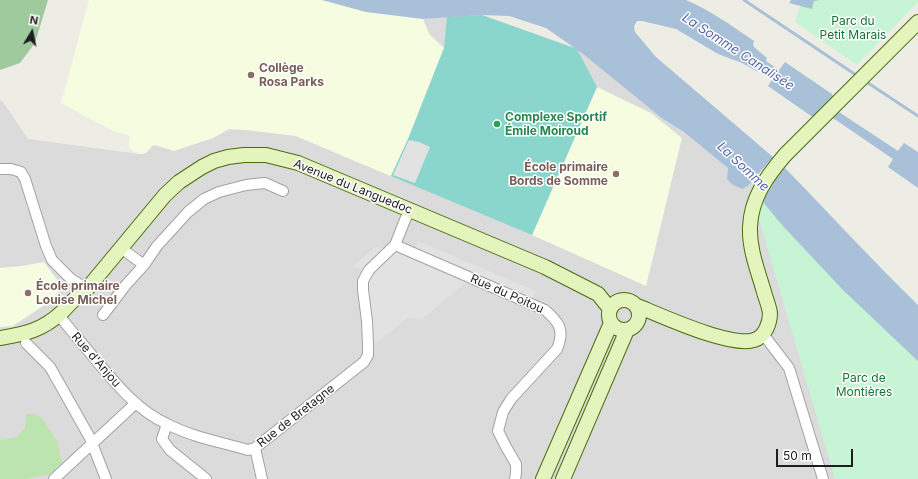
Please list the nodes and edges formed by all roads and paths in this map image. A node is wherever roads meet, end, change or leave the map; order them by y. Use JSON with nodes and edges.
{"nodes":[{"id":1,"x":918,"y":22,"type":"edge"},
{"id":2,"x":0,"y":169,"type":"edge"},
{"id":3,"x":283,"y":191,"type":"dead end"},
{"id":4,"x":410,"y":210,"type":"junction"},
{"id":5,"x":395,"y":244,"type":"junction"},
{"id":6,"x":121,"y":248,"type":"junction"},
{"id":7,"x":144,"y":265,"type":"junction"},
{"id":8,"x":545,"y":267,"type":"junction"},
{"id":9,"x":87,"y":289,"type":"junction"},
{"id":10,"x":629,"y":303,"type":"junction"},
{"id":11,"x":103,"y":315,"type":"dead end"},
{"id":12,"x":610,"y":316,"type":"junction"},
{"id":13,"x":665,"y":317,"type":"junction"},
{"id":14,"x":61,"y":318,"type":"junction"},
{"id":15,"x":630,"y":328,"type":"junction"},
{"id":16,"x":40,"y":332,"type":"junction"},
{"id":17,"x":763,"y":334,"type":"junction"},
{"id":18,"x":0,"y":338,"type":"edge"},
{"id":19,"x":26,"y":343,"type":"junction"},
{"id":20,"x":0,"y":346,"type":"edge"},
{"id":21,"x":136,"y":403,"type":"junction"},
{"id":22,"x":167,"y":424,"type":"junction"},
{"id":23,"x":93,"y":444,"type":"junction"},
{"id":24,"x":255,"y":448,"type":"junction"},
{"id":25,"x":54,"y":479,"type":"edge"},
{"id":26,"x":106,"y":479,"type":"edge"},
{"id":27,"x":206,"y":479,"type":"edge"},
{"id":28,"x":262,"y":479,"type":"edge"},
{"id":29,"x":515,"y":479,"type":"edge"},
{"id":30,"x":543,"y":479,"type":"edge"},
{"id":31,"x":563,"y":479,"type":"edge"},
{"id":32,"x":823,"y":479,"type":"edge"}],
"edges":[{"from":1,"to":17,"type":"street"},
{"from":2,"to":9,"type":"street"},
{"from":3,"to":7,"type":"street"},
{"from":4,"to":5,"type":"street"},
{"from":4,"to":6,"type":"street","name":"Avenue du Languedoc"},
{"from":4,"to":8,"type":"street","name":"Avenue du Languedoc"},
{"from":5,"to":24,"type":"street","name":"Rue de Bretagne"},
{"from":5,"to":29,"type":"street","name":"Rue du Poitou"},
{"from":6,"to":7,"type":"street"},
{"from":6,"to":9,"type":"street","name":"Avenue du Languedoc"},
{"from":7,"to":11,"type":"street"},
{"from":8,"to":10,"type":"street","name":"Avenue du Languedoc"},
{"from":8,"to":12,"type":"street","name":"Avenue du Languedoc"},
{"from":9,"to":14,"type":"street","name":"Avenue du Languedoc"},
{"from":10,"to":12,"type":"street"},
{"from":10,"to":13,"type":"street","name":"Avenue du Languedoc"},
{"from":10,"to":15,"type":"street"},
{"from":12,"to":15,"type":"street"},
{"from":12,"to":30,"type":"street"},
{"from":13,"to":15,"type":"street"},
{"from":13,"to":17,"type":"street","name":"Avenue du Languedoc"},
{"from":14,"to":16,"type":"street","name":"Avenue du Languedoc"},
{"from":14,"to":21,"type":"street","name":"Rue d'Anjou"},
{"from":15,"to":31,"type":"street"},
{"from":16,"to":18,"type":"street"},
{"from":16,"to":19,"type":"street"},
{"from":17,"to":32,"type":"street"},
{"from":19,"to":20,"type":"street"},
{"from":19,"to":23,"type":"street"},
{"from":21,"to":22,"type":"street","name":"Rue de Bretagne"},
{"from":21,"to":23,"type":"street"},
{"from":22,"to":24,"type":"street","name":"Rue de Bretagne"},
{"from":22,"to":27,"type":"street"},
{"from":23,"to":25,"type":"street"},
{"from":23,"to":26,"type":"street"},
{"from":24,"to":28,"type":"street"}]}
